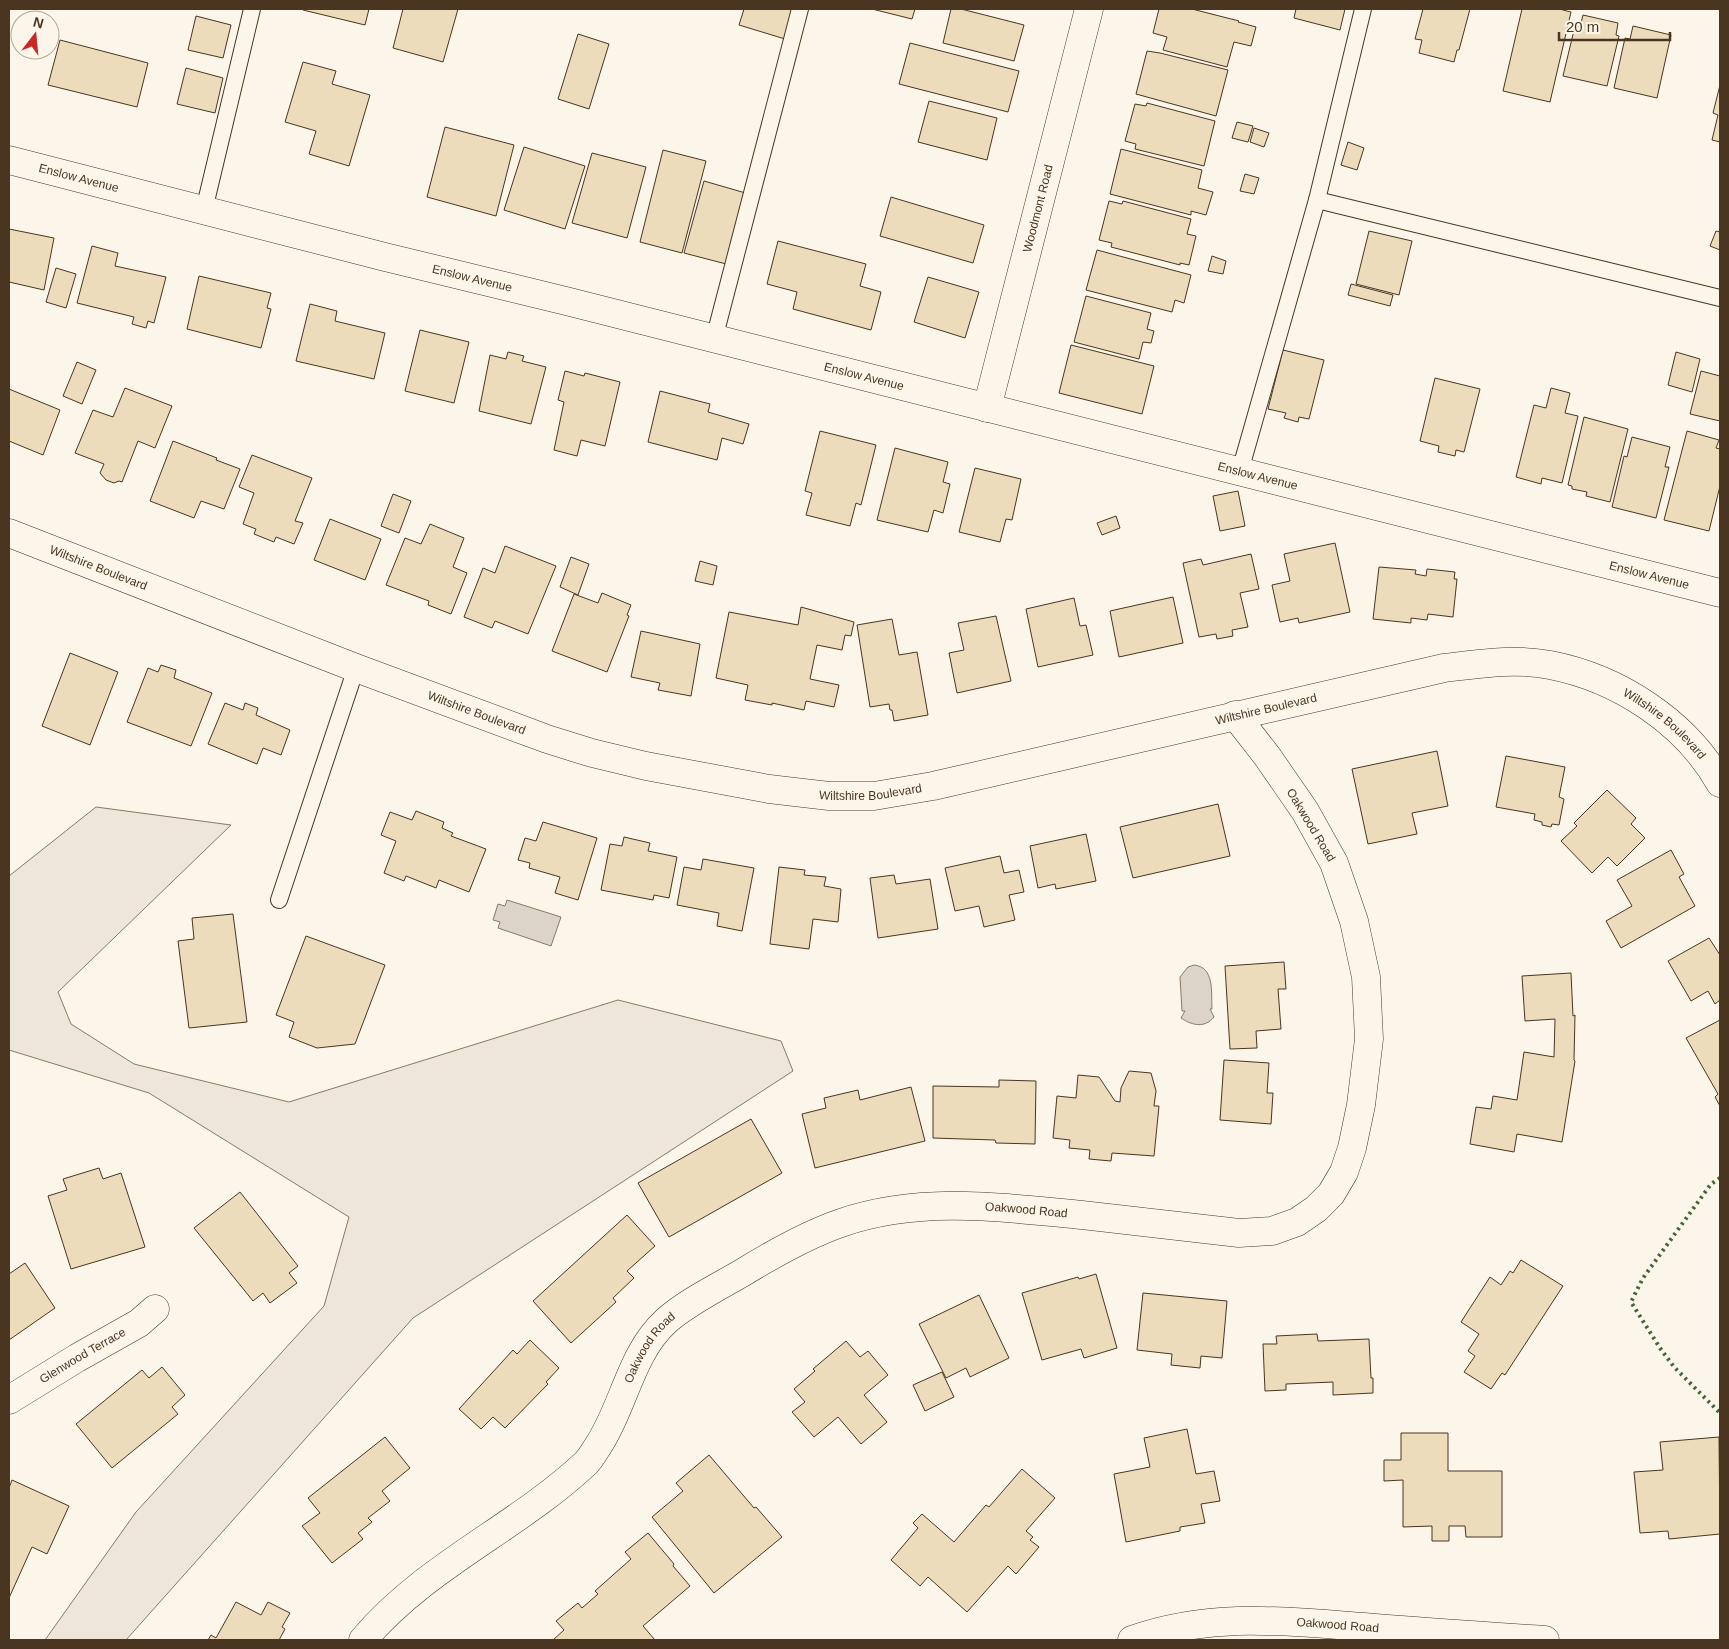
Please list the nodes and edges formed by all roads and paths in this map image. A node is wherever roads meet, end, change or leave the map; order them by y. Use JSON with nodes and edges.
{"nodes":[{"id":1,"x":252,"y":9,"type":"edge"},
{"id":2,"x":800,"y":9,"type":"edge"},
{"id":3,"x":1089,"y":9,"type":"edge"},
{"id":4,"x":1363,"y":9,"type":"edge"},
{"id":5,"x":9,"y":160,"type":"edge"},
{"id":6,"x":1317,"y":200,"type":"junction"},
{"id":7,"x":204,"y":210,"type":"junction"},
{"id":8,"x":1720,"y":298,"type":"edge"},
{"id":9,"x":714,"y":339,"type":"junction"},
{"id":10,"x":987,"y":408,"type":"junction"},
{"id":11,"x":1240,"y":471,"type":"junction"},
{"id":12,"x":9,"y":533,"type":"edge"},
{"id":13,"x":1720,"y":593,"type":"edge"},
{"id":14,"x":356,"y":668,"type":"junction"},
{"id":15,"x":1235,"y":716,"type":"junction"},
{"id":16,"x":1720,"y":783,"type":"edge"},
{"id":17,"x":279,"y":900,"type":"dead end"},
{"id":18,"x":155,"y":1309,"type":"dead end"},
{"id":19,"x":9,"y":1400,"type":"edge"},
{"id":20,"x":363,"y":1640,"type":"edge"},
{"id":21,"x":1132,"y":1640,"type":"edge"},
{"id":22,"x":1545,"y":1640,"type":"edge"}],
"edges":[{"from":1,"to":7,"type":"lane"},
{"from":2,"to":9,"type":"lane"},
{"from":3,"to":10,"type":"street","name":"Woodmont Road"},
{"from":4,"to":6,"type":"lane"},
{"from":5,"to":7,"type":"street","name":"Enslow Avenue"},
{"from":6,"to":8,"type":"lane"},
{"from":6,"to":11,"type":"lane"},
{"from":7,"to":9,"type":"street","name":"Enslow Avenue"},
{"from":9,"to":10,"type":"street","name":"Enslow Avenue"},
{"from":10,"to":11,"type":"street","name":"Enslow Avenue"},
{"from":11,"to":13,"type":"street","name":"Enslow Avenue"},
{"from":12,"to":14,"type":"street","name":"Wiltshire Boulevard"},
{"from":14,"to":15,"type":"street","name":"Wiltshire Boulevard"},
{"from":14,"to":17,"type":"lane"},
{"from":15,"to":16,"type":"street","name":"Wiltshire Boulevard"},
{"from":15,"to":20,"type":"street","name":"Oakwood Road"},
{"from":18,"to":19,"type":"street","name":"Glenwood Terrace"},
{"from":21,"to":22,"type":"street","name":"Oakwood Road"}]}
